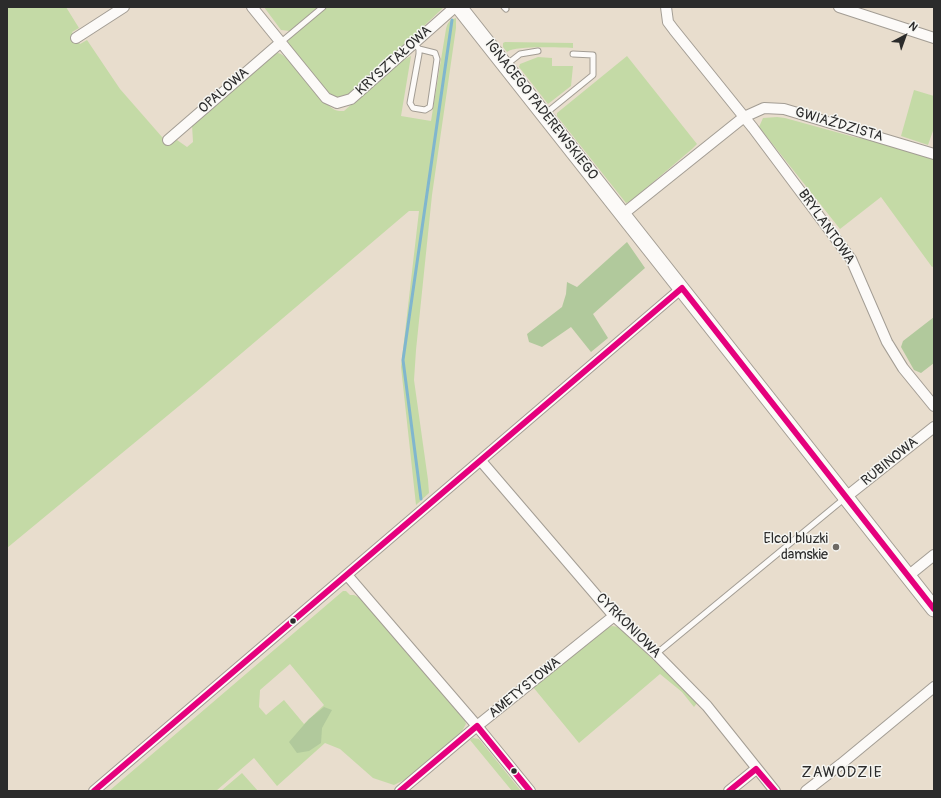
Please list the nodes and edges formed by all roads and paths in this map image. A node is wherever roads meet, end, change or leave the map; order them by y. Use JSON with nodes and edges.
{"nodes":[{"id":1,"x":124,"y":7,"type":"edge"},
{"id":2,"x":252,"y":7,"type":"edge"},
{"id":3,"x":323,"y":7,"type":"edge"},
{"id":4,"x":456,"y":7,"type":"edge"},
{"id":5,"x":459,"y":7,"type":"edge"},
{"id":6,"x":666,"y":7,"type":"edge"},
{"id":7,"x":839,"y":7,"type":"edge"},
{"id":8,"x":76,"y":38,"type":"dead end"},
{"id":9,"x":934,"y":38,"type":"edge"},
{"id":10,"x":280,"y":42,"type":"junction"},
{"id":11,"x":416,"y":46,"type":"junction"},
{"id":12,"x":538,"y":51,"type":"dead end"},
{"id":13,"x":573,"y":54,"type":"dead end"},
{"id":14,"x":506,"y":65,"type":"junction"},
{"id":15,"x":545,"y":114,"type":"junction"},
{"id":16,"x":744,"y":117,"type":"junction"},
{"id":17,"x":168,"y":140,"type":"dead end"},
{"id":18,"x":934,"y":154,"type":"edge"},
{"id":19,"x":623,"y":214,"type":"junction"},
{"id":20,"x":682,"y":288,"type":"junction"},
{"id":21,"x":934,"y":406,"type":"edge"},
{"id":22,"x":934,"y":427,"type":"edge"},
{"id":23,"x":481,"y":460,"type":"junction"},
{"id":24,"x":846,"y":497,"type":"junction"},
{"id":25,"x":934,"y":555,"type":"edge"},
{"id":26,"x":347,"y":575,"type":"junction"},
{"id":27,"x":908,"y":576,"type":"junction"},
{"id":28,"x":934,"y":609,"type":"edge"},
{"id":29,"x":614,"y":616,"type":"junction"},
{"id":30,"x":656,"y":654,"type":"junction"},
{"id":31,"x":934,"y":687,"type":"edge"},
{"id":32,"x":477,"y":726,"type":"junction"},
{"id":33,"x":756,"y":769,"type":"junction"},
{"id":34,"x":94,"y":791,"type":"edge"},
{"id":35,"x":400,"y":791,"type":"edge"},
{"id":36,"x":530,"y":791,"type":"edge"},
{"id":37,"x":729,"y":791,"type":"edge"},
{"id":38,"x":775,"y":791,"type":"edge"},
{"id":39,"x":806,"y":791,"type":"edge"}],
"edges":[{"from":1,"to":8,"type":"street"},
{"from":2,"to":10,"type":"street","name":"KRYSZTAŁOWA"},
{"from":3,"to":10,"type":"lane"},
{"from":4,"to":11,"type":"street","name":"KRYSZTAŁOWA"},
{"from":5,"to":14,"type":"street","name":"IGNACEGO PADEREWSKIEGO"},
{"from":6,"to":16,"type":"street"},
{"from":7,"to":9,"type":"street"},
{"from":10,"to":11,"type":"street","name":"KRYSZTAŁOWA"},
{"from":10,"to":17,"type":"street","name":"OPALOWA"},
{"from":11,"to":11,"type":"lane"},
{"from":12,"to":14,"type":"lane"},
{"from":13,"to":15,"type":"lane"},
{"from":14,"to":15,"type":"street","name":"IGNACEGO PADEREWSKIEGO"},
{"from":15,"to":19,"type":"street","name":"IGNACEGO PADEREWSKIEGO"},
{"from":16,"to":18,"type":"street","name":"GWIAŹDZISTA"},
{"from":16,"to":19,"type":"street"},
{"from":16,"to":21,"type":"street","name":"BRYLANTOWA"},
{"from":19,"to":20,"type":"street","name":"IGNACEGO PADEREWSKIEGO"},
{"from":20,"to":23,"type":"street"},
{"from":20,"to":24,"type":"street","name":"IGNACEGO PADEREWSKIEGO"},
{"from":22,"to":24,"type":"street","name":"RUBINOWA"},
{"from":23,"to":26,"type":"street"},
{"from":23,"to":29,"type":"street","name":"CYRKONIOWA"},
{"from":24,"to":27,"type":"street","name":"IGNACEGO PADEREWSKIEGO"},
{"from":24,"to":30,"type":"lane"},
{"from":25,"to":27,"type":"street"},
{"from":26,"to":32,"type":"street"},
{"from":26,"to":34,"type":"street"},
{"from":27,"to":28,"type":"street","name":"IGNACEGO PADEREWSKIEGO"},
{"from":29,"to":30,"type":"street","name":"CYRKONIOWA"},
{"from":29,"to":32,"type":"street","name":"AMETYSTOWA"},
{"from":30,"to":33,"type":"street","name":"CYRKONIOWA"},
{"from":31,"to":39,"type":"street"},
{"from":32,"to":35,"type":"street","name":"AMETYSTOWA"},
{"from":32,"to":36,"type":"street"},
{"from":33,"to":37,"type":"street"},
{"from":33,"to":38,"type":"street","name":"CYRKONIOWA"}]}
